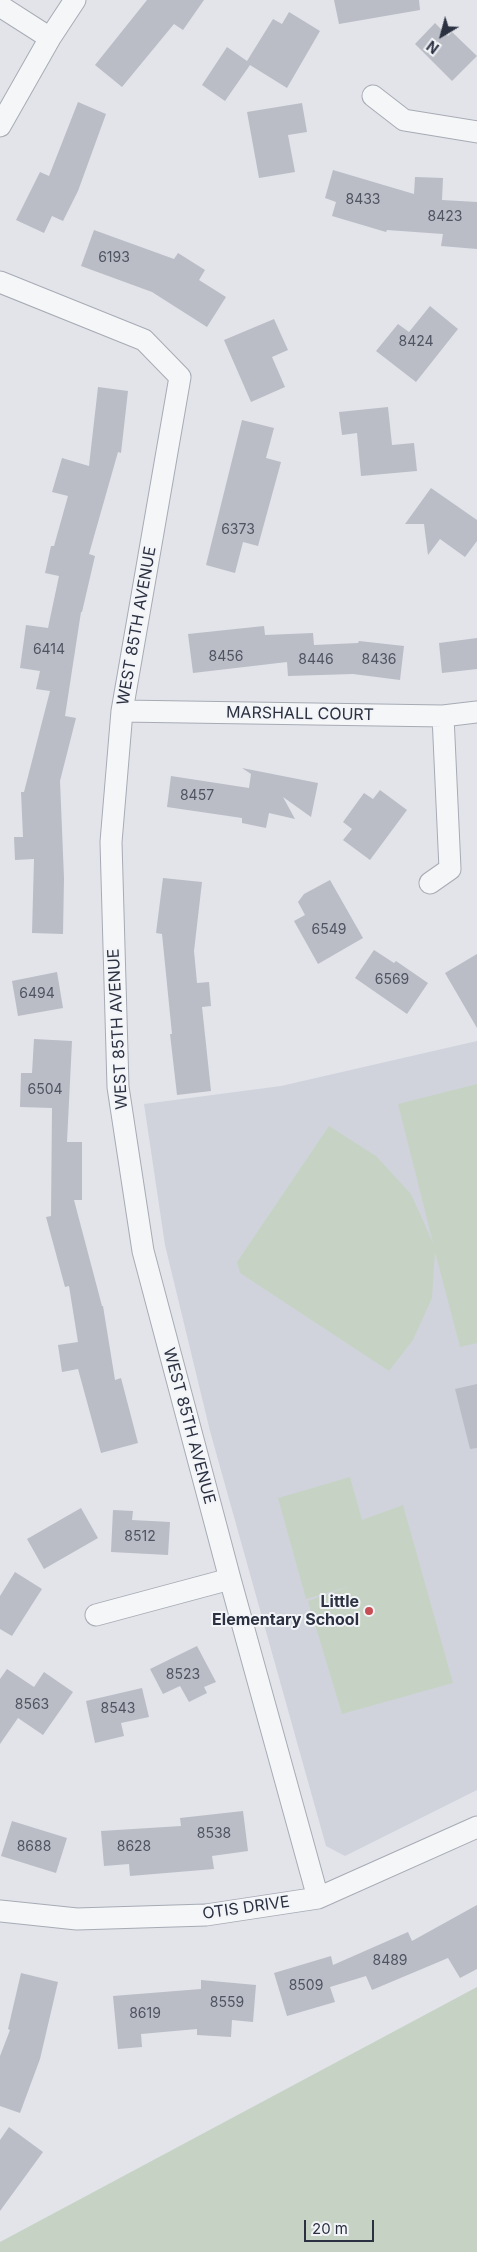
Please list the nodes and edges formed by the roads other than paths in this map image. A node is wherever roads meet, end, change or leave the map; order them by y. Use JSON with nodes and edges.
{"nodes":[{"id":1,"x":75,"y":0,"type":"edge"},
{"id":2,"x":0,"y":6,"type":"edge"},
{"id":3,"x":50,"y":38,"type":"junction"},
{"id":4,"x":373,"y":96,"type":"dead end"},
{"id":5,"x":0,"y":126,"type":"edge"},
{"id":6,"x":477,"y":132,"type":"edge"},
{"id":7,"x":0,"y":282,"type":"edge"},
{"id":8,"x":122,"y":711,"type":"junction"},
{"id":9,"x":477,"y":712,"type":"edge"},
{"id":10,"x":443,"y":716,"type":"junction"},
{"id":11,"x":430,"y":883,"type":"dead end"},
{"id":12,"x":230,"y":1579,"type":"junction"},
{"id":13,"x":96,"y":1615,"type":"dead end"},
{"id":14,"x":477,"y":1827,"type":"edge"},
{"id":15,"x":318,"y":1898,"type":"junction"},
{"id":16,"x":0,"y":1911,"type":"edge"}],
"edges":[{"from":1,"to":3,"type":"street"},
{"from":2,"to":3,"type":"street"},
{"from":3,"to":5,"type":"street"},
{"from":4,"to":6,"type":"street"},
{"from":7,"to":8,"type":"street","name":"WEST 85TH AVENUE"},
{"from":8,"to":10,"type":"street","name":"MARSHALL COURT"},
{"from":8,"to":12,"type":"street","name":"WEST 85TH AVENUE"},
{"from":9,"to":10,"type":"street","name":"MARSHALL COURT"},
{"from":10,"to":11,"type":"street"},
{"from":12,"to":13,"type":"street"},
{"from":12,"to":15,"type":"street","name":"WEST 85TH AVENUE"},
{"from":14,"to":15,"type":"street","name":"OTIS DRIVE"},
{"from":15,"to":16,"type":"street","name":"OTIS DRIVE"}]}
